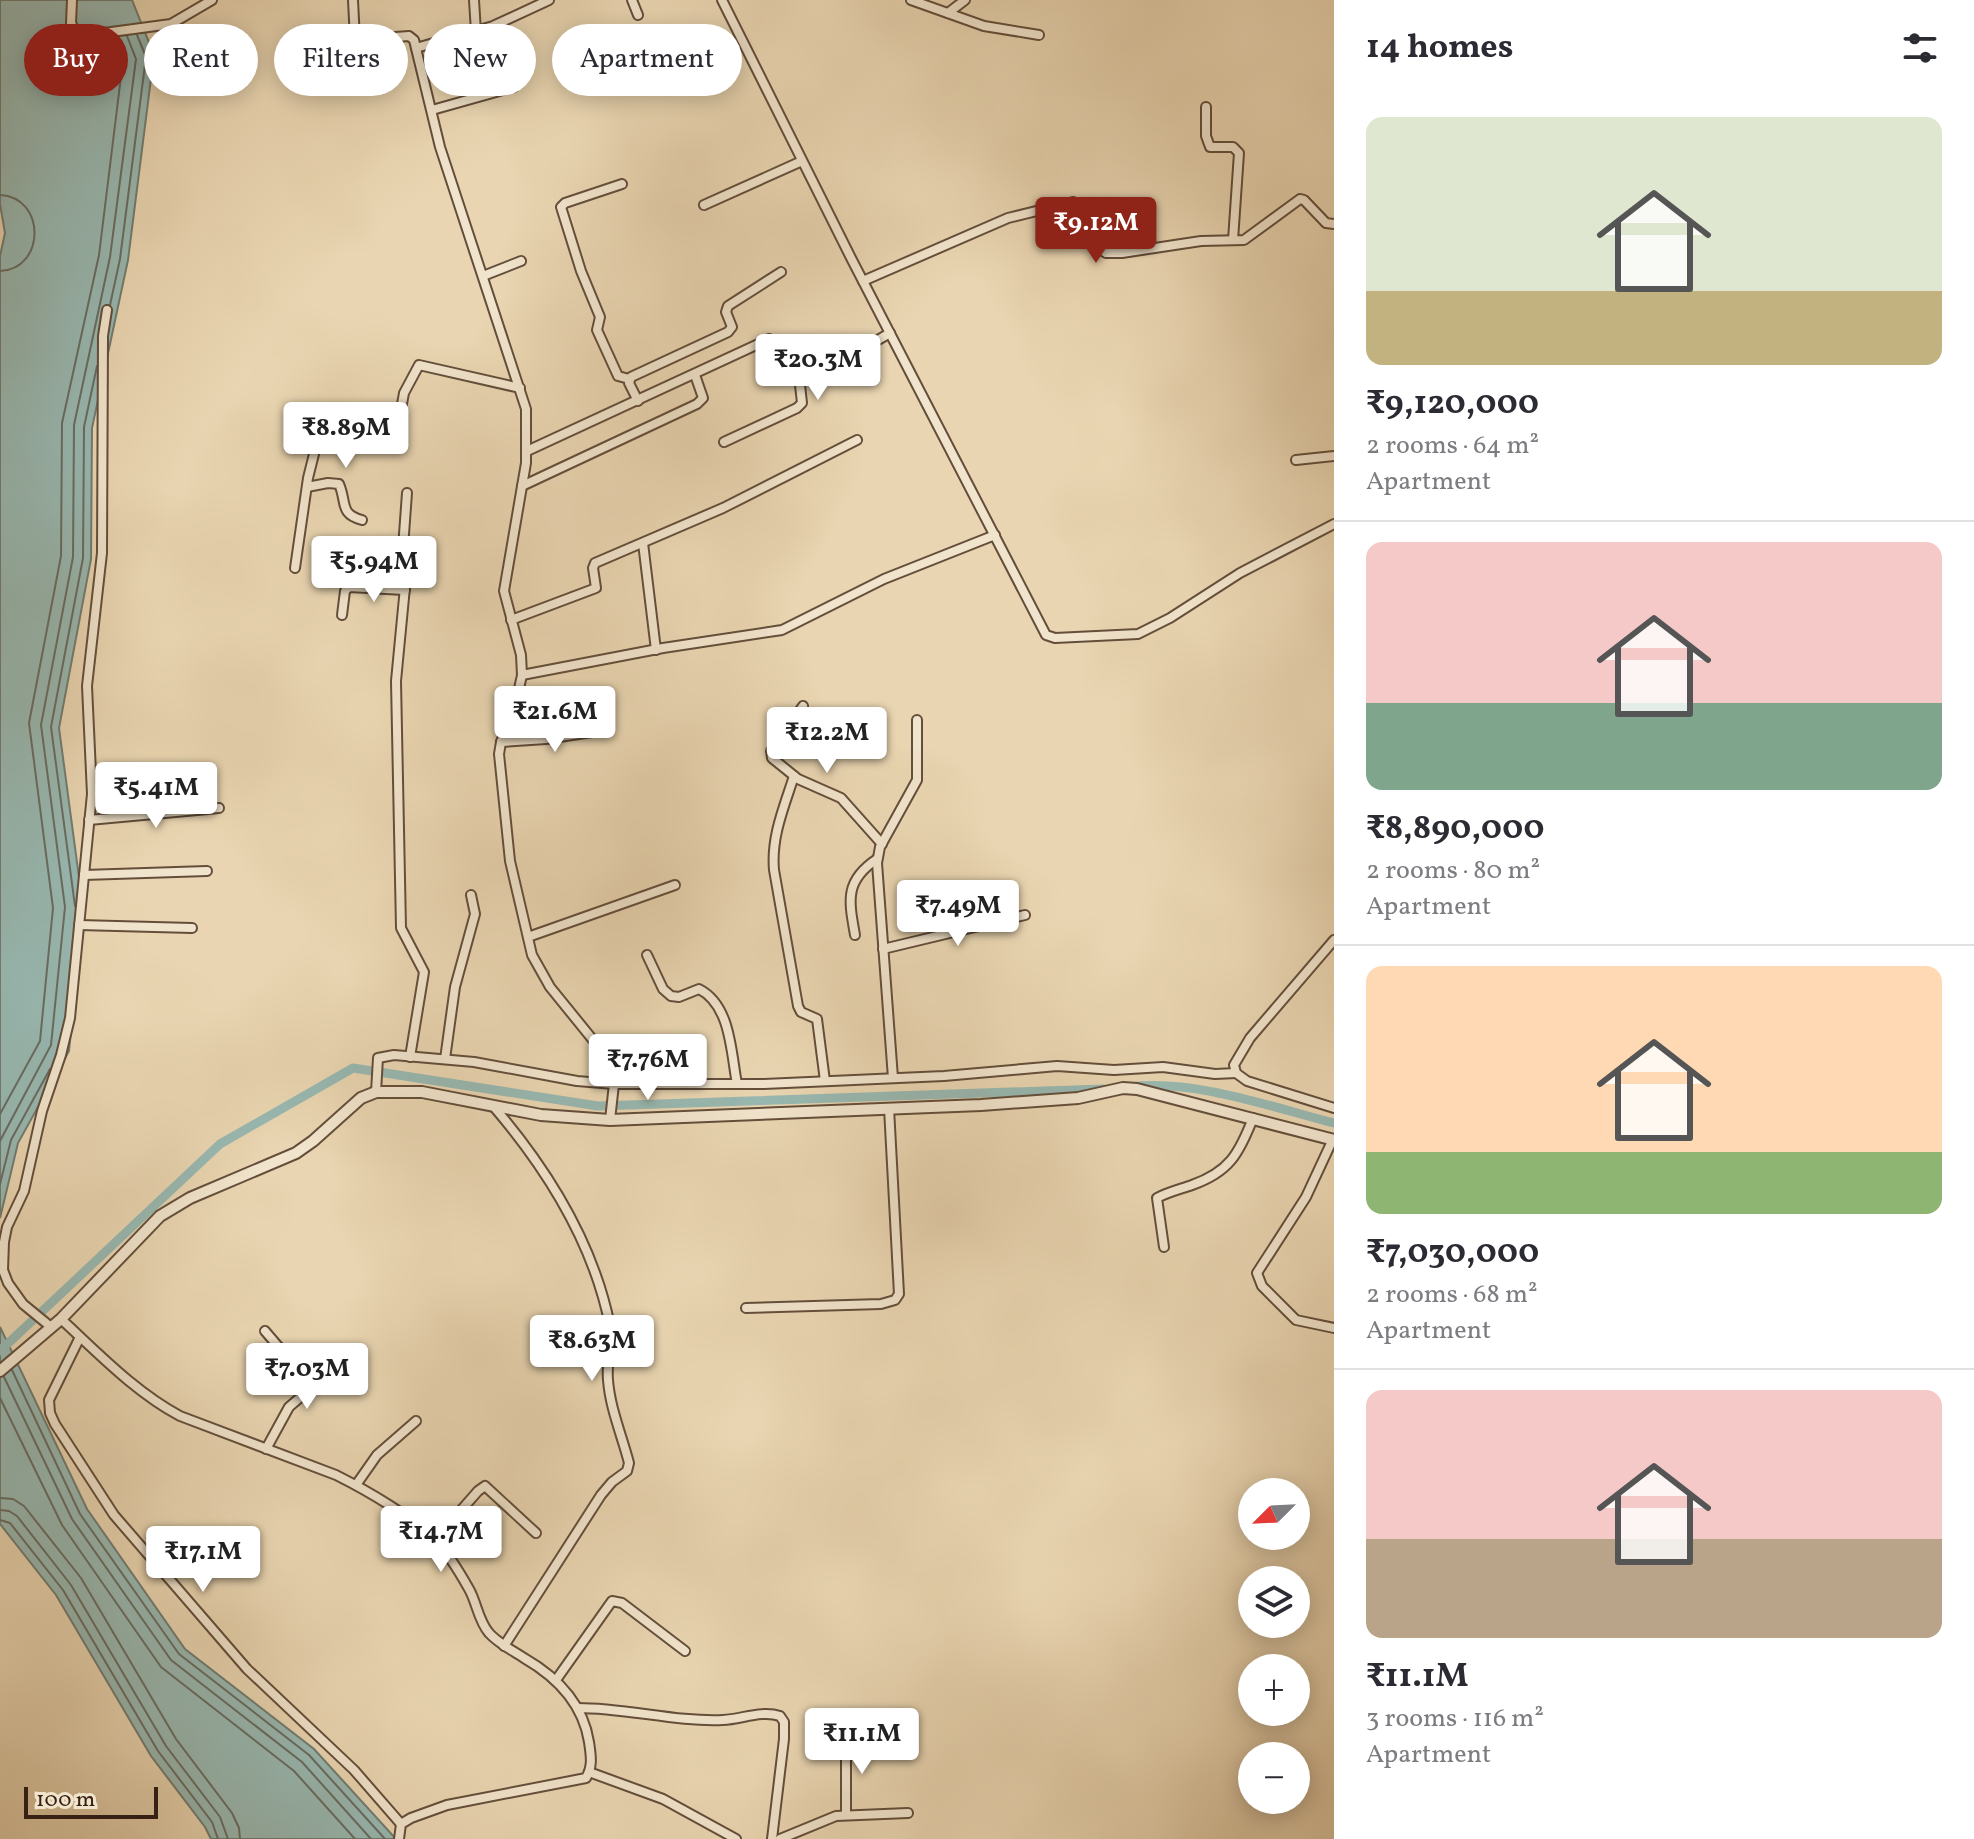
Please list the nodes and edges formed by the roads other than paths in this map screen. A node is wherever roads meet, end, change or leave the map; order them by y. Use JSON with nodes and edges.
{"nodes":[{"id":1,"x":72,"y":0,"type":"edge"},
{"id":2,"x":212,"y":0,"type":"edge"},
{"id":3,"x":353,"y":0,"type":"edge"},
{"id":4,"x":474,"y":0,"type":"edge"},
{"id":5,"x":549,"y":0,"type":"edge"},
{"id":6,"x":632,"y":0,"type":"edge"},
{"id":7,"x":722,"y":0,"type":"edge"},
{"id":8,"x":911,"y":0,"type":"edge"},
{"id":9,"x":965,"y":0,"type":"edge"},
{"id":10,"x":948,"y":13,"type":"junction"},
{"id":11,"x":638,"y":15,"type":"dead end"},
{"id":12,"x":476,"y":24,"type":"edge"},
{"id":13,"x":499,"y":24,"type":"edge"},
{"id":14,"x":1039,"y":35,"type":"dead end"},
{"id":15,"x":424,"y":46,"type":"edge"},
{"id":16,"x":416,"y":48,"type":"junction"},
{"id":17,"x":482,"y":96,"type":"edge"},
{"id":18,"x":1206,"y":107,"type":"dead end"},
{"id":19,"x":432,"y":110,"type":"junction"},
{"id":20,"x":802,"y":161,"type":"junction"},
{"id":21,"x":622,"y":184,"type":"dead end"},
{"id":22,"x":704,"y":205,"type":"dead end"},
{"id":23,"x":1334,"y":224,"type":"edge"},
{"id":24,"x":1233,"y":240,"type":"junction"},
{"id":25,"x":521,"y":261,"type":"dead end"},
{"id":26,"x":781,"y":272,"type":"dead end"},
{"id":27,"x":483,"y":276,"type":"junction"},
{"id":28,"x":863,"y":281,"type":"junction"},
{"id":29,"x":107,"y":310,"type":"dead end"},
{"id":30,"x":890,"y":333,"type":"junction"},
{"id":31,"x":769,"y":339,"type":"dead end"},
{"id":32,"x":695,"y":375,"type":"junction"},
{"id":33,"x":629,"y":379,"type":"junction"},
{"id":34,"x":520,"y":388,"type":"junction"},
{"id":35,"x":638,"y":401,"type":"junction"},
{"id":36,"x":857,"y":440,"type":"dead end"},
{"id":37,"x":724,"y":442,"type":"dead end"},
{"id":38,"x":527,"y":451,"type":"junction"},
{"id":39,"x":1334,"y":456,"type":"edge"},
{"id":40,"x":1296,"y":460,"type":"dead end"},
{"id":41,"x":522,"y":486,"type":"junction"},
{"id":42,"x":307,"y":487,"type":"junction"},
{"id":43,"x":407,"y":493,"type":"dead end"},
{"id":44,"x":362,"y":520,"type":"dead end"},
{"id":45,"x":1334,"y":524,"type":"edge"},
{"id":46,"x":995,"y":535,"type":"junction"},
{"id":47,"x":643,"y":543,"type":"junction"},
{"id":48,"x":295,"y":568,"type":"dead end"},
{"id":49,"x":405,"y":590,"type":"junction"},
{"id":50,"x":342,"y":615,"type":"dead end"},
{"id":51,"x":511,"y":620,"type":"junction"},
{"id":52,"x":656,"y":650,"type":"junction"},
{"id":53,"x":522,"y":675,"type":"junction"},
{"id":54,"x":803,"y":706,"type":"dead end"},
{"id":55,"x":917,"y":720,"type":"dead end"},
{"id":56,"x":605,"y":730,"type":"dead end"},
{"id":57,"x":501,"y":742,"type":"junction"},
{"id":58,"x":794,"y":776,"type":"junction"},
{"id":59,"x":219,"y":808,"type":"dead end"},
{"id":60,"x":89,"y":820,"type":"junction"},
{"id":61,"x":882,"y":844,"type":"junction"},
{"id":62,"x":877,"y":859,"type":"junction"},
{"id":63,"x":207,"y":871,"type":"dead end"},
{"id":64,"x":84,"y":875,"type":"junction"},
{"id":65,"x":675,"y":885,"type":"dead end"},
{"id":66,"x":471,"y":895,"type":"dead end"},
{"id":67,"x":1025,"y":915,"type":"dead end"},
{"id":68,"x":79,"y":925,"type":"junction"},
{"id":69,"x":192,"y":928,"type":"dead end"},
{"id":70,"x":855,"y":935,"type":"dead end"},
{"id":71,"x":528,"y":937,"type":"junction"},
{"id":72,"x":1334,"y":940,"type":"edge"},
{"id":73,"x":883,"y":949,"type":"junction"},
{"id":74,"x":647,"y":955,"type":"dead end"},
{"id":75,"x":410,"y":1057,"type":"junction"},
{"id":76,"x":445,"y":1059,"type":"junction"},
{"id":77,"x":1236,"y":1073,"type":"junction"},
{"id":78,"x":893,"y":1078,"type":"junction"},
{"id":79,"x":825,"y":1081,"type":"junction"},
{"id":80,"x":614,"y":1084,"type":"junction"},
{"id":81,"x":737,"y":1084,"type":"junction"},
{"id":82,"x":376,"y":1092,"type":"junction"},
{"id":83,"x":494,"y":1107,"type":"junction"},
{"id":84,"x":889,"y":1108,"type":"junction"},
{"id":85,"x":1334,"y":1108,"type":"edge"},
{"id":86,"x":611,"y":1115,"type":"junction"},
{"id":87,"x":1253,"y":1118,"type":"junction"},
{"id":88,"x":1333,"y":1139,"type":"edge"},
{"id":89,"x":1164,"y":1247,"type":"dead end"},
{"id":90,"x":746,"y":1308,"type":"dead end"},
{"id":91,"x":61,"y":1319,"type":"junction"},
{"id":92,"x":50,"y":1328,"type":"junction"},
{"id":93,"x":1334,"y":1328,"type":"edge"},
{"id":94,"x":265,"y":1331,"type":"dead end"},
{"id":95,"x":80,"y":1337,"type":"junction"},
{"id":96,"x":338,"y":1365,"type":"dead end"},
{"id":97,"x":0,"y":1371,"type":"edge"},
{"id":98,"x":312,"y":1386,"type":"junction"},
{"id":99,"x":416,"y":1421,"type":"dead end"},
{"id":100,"x":266,"y":1449,"type":"junction"},
{"id":101,"x":356,"y":1485,"type":"junction"},
{"id":102,"x":536,"y":1533,"type":"dead end"},
{"id":103,"x":435,"y":1540,"type":"junction"},
{"id":104,"x":504,"y":1646,"type":"junction"},
{"id":105,"x":685,"y":1651,"type":"dead end"},
{"id":106,"x":556,"y":1680,"type":"junction"},
{"id":107,"x":578,"y":1708,"type":"junction"},
{"id":108,"x":875,"y":1739,"type":"dead end"},
{"id":109,"x":589,"y":1772,"type":"junction"},
{"id":110,"x":908,"y":1813,"type":"dead end"},
{"id":111,"x":846,"y":1815,"type":"junction"},
{"id":112,"x":401,"y":1824,"type":"junction"},
{"id":113,"x":784,"y":1838,"type":"edge"},
{"id":114,"x":399,"y":1839,"type":"edge"},
{"id":115,"x":736,"y":1839,"type":"edge"},
{"id":116,"x":772,"y":1839,"type":"edge"}],
"edges":[{"from":1,"to":2,"type":"street"},
{"from":3,"to":16,"type":"street"},
{"from":4,"to":12,"type":"street"},
{"from":5,"to":13,"type":"street"},
{"from":6,"to":11,"type":"street"},
{"from":7,"to":20,"type":"street"},
{"from":8,"to":10,"type":"street"},
{"from":9,"to":10,"type":"street"},
{"from":10,"to":14,"type":"street"},
{"from":15,"to":16,"type":"street"},
{"from":16,"to":19,"type":"street"},
{"from":17,"to":19,"type":"street"},
{"from":18,"to":24,"type":"street"},
{"from":19,"to":27,"type":"street"},
{"from":20,"to":22,"type":"street"},
{"from":20,"to":28,"type":"street"},
{"from":21,"to":33,"type":"street"},
{"from":23,"to":24,"type":"street"},
{"from":24,"to":28,"type":"street"},
{"from":25,"to":27,"type":"street"},
{"from":26,"to":33,"type":"street"},
{"from":27,"to":34,"type":"street"},
{"from":28,"to":30,"type":"street"},
{"from":29,"to":60,"type":"street"},
{"from":30,"to":37,"type":"street"},
{"from":30,"to":46,"type":"street"},
{"from":31,"to":32,"type":"street"},
{"from":32,"to":35,"type":"street"},
{"from":32,"to":41,"type":"street"},
{"from":33,"to":35,"type":"street"},
{"from":34,"to":38,"type":"street"},
{"from":34,"to":42,"type":"street"},
{"from":35,"to":38,"type":"street"},
{"from":36,"to":47,"type":"street"},
{"from":38,"to":41,"type":"street"},
{"from":39,"to":40,"type":"street"},
{"from":41,"to":51,"type":"street"},
{"from":42,"to":44,"type":"street"},
{"from":42,"to":48,"type":"street"},
{"from":43,"to":49,"type":"street"},
{"from":45,"to":46,"type":"street"},
{"from":46,"to":52,"type":"street"},
{"from":47,"to":51,"type":"street"},
{"from":47,"to":52,"type":"street"},
{"from":49,"to":50,"type":"street"},
{"from":49,"to":75,"type":"street"},
{"from":51,"to":53,"type":"street"},
{"from":52,"to":53,"type":"street"},
{"from":53,"to":57,"type":"street"},
{"from":54,"to":58,"type":"street"},
{"from":55,"to":61,"type":"street"},
{"from":56,"to":57,"type":"street"},
{"from":57,"to":71,"type":"street"},
{"from":58,"to":61,"type":"street"},
{"from":58,"to":79,"type":"street"},
{"from":59,"to":60,"type":"street"},
{"from":60,"to":64,"type":"street"},
{"from":61,"to":62,"type":"street"},
{"from":62,"to":70,"type":"street"},
{"from":62,"to":73,"type":"street"},
{"from":63,"to":64,"type":"street"},
{"from":64,"to":68,"type":"street"},
{"from":65,"to":71,"type":"street"},
{"from":66,"to":76,"type":"street"},
{"from":67,"to":73,"type":"street"},
{"from":68,"to":69,"type":"street"},
{"from":68,"to":92,"type":"street"},
{"from":71,"to":80,"type":"street"},
{"from":72,"to":77,"type":"street"},
{"from":73,"to":78,"type":"street"},
{"from":74,"to":81,"type":"street"},
{"from":75,"to":76,"type":"street"},
{"from":75,"to":82,"type":"street"},
{"from":76,"to":80,"type":"street"},
{"from":77,"to":78,"type":"street"},
{"from":77,"to":85,"type":"street"},
{"from":78,"to":79,"type":"street"},
{"from":79,"to":81,"type":"street"},
{"from":80,"to":81,"type":"street"},
{"from":80,"to":86,"type":"street"},
{"from":82,"to":83,"type":"street"},
{"from":82,"to":91,"type":"street"},
{"from":83,"to":86,"type":"street"},
{"from":83,"to":104,"type":"street"},
{"from":84,"to":86,"type":"street"},
{"from":84,"to":87,"type":"street"},
{"from":84,"to":90,"type":"street"},
{"from":87,"to":88,"type":"street"},
{"from":87,"to":89,"type":"street"},
{"from":88,"to":93,"type":"street"},
{"from":91,"to":92,"type":"street"},
{"from":91,"to":95,"type":"street"},
{"from":92,"to":97,"type":"street"},
{"from":94,"to":98,"type":"street"},
{"from":95,"to":100,"type":"street"},
{"from":95,"to":112,"type":"street"},
{"from":96,"to":98,"type":"street"},
{"from":98,"to":100,"type":"street"},
{"from":99,"to":101,"type":"street"},
{"from":100,"to":101,"type":"street"},
{"from":101,"to":103,"type":"street"},
{"from":102,"to":103,"type":"street"},
{"from":103,"to":104,"type":"street"},
{"from":104,"to":106,"type":"street"},
{"from":105,"to":106,"type":"street"},
{"from":106,"to":107,"type":"street"},
{"from":107,"to":109,"type":"street"},
{"from":107,"to":116,"type":"street"},
{"from":108,"to":111,"type":"street"},
{"from":109,"to":112,"type":"street"},
{"from":109,"to":115,"type":"street"},
{"from":110,"to":111,"type":"street"},
{"from":111,"to":113,"type":"street"},
{"from":112,"to":114,"type":"street"}]}
